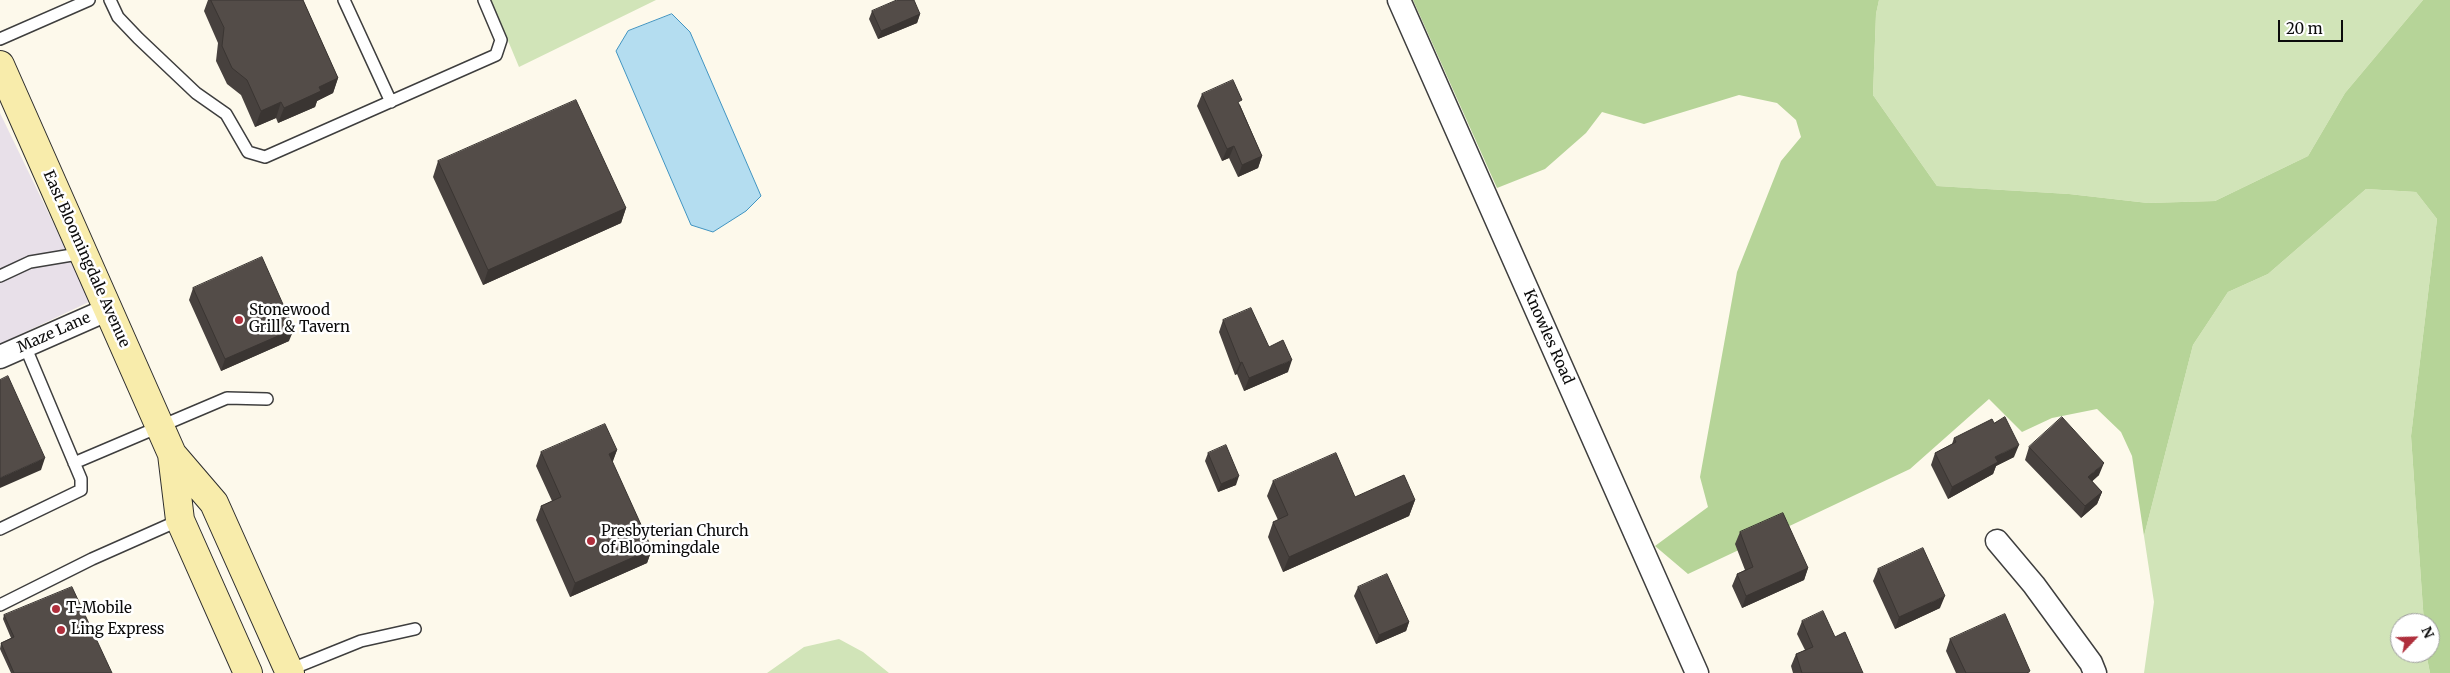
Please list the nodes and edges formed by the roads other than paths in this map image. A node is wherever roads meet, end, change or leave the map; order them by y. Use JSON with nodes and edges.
{"nodes":[{"id":1,"x":88,"y":0,"type":"edge"},
{"id":2,"x":110,"y":0,"type":"edge"},
{"id":3,"x":344,"y":0,"type":"edge"},
{"id":4,"x":484,"y":0,"type":"edge"},
{"id":5,"x":1399,"y":0,"type":"edge"},
{"id":6,"x":0,"y":39,"type":"edge"},
{"id":7,"x":0,"y":65,"type":"edge"},
{"id":8,"x":391,"y":102,"type":"junction"},
{"id":9,"x":84,"y":253,"type":"junction"},
{"id":10,"x":0,"y":276,"type":"edge"},
{"id":11,"x":109,"y":309,"type":"junction"},
{"id":12,"x":24,"y":346,"type":"junction"},
{"id":13,"x":0,"y":356,"type":"edge"},
{"id":14,"x":266,"y":399,"type":"dead end"},
{"id":15,"x":160,"y":425,"type":"junction"},
{"id":16,"x":172,"y":454,"type":"junction"},
{"id":17,"x":74,"y":463,"type":"junction"},
{"id":18,"x":180,"y":520,"type":"junction"},
{"id":19,"x":0,"y":529,"type":"edge"},
{"id":20,"x":1997,"y":541,"type":"dead end"},
{"id":21,"x":0,"y":605,"type":"edge"},
{"id":22,"x":415,"y":629,"type":"dead end"},
{"id":23,"x":289,"y":672,"type":"edge"},
{"id":24,"x":248,"y":673,"type":"edge"},
{"id":25,"x":1697,"y":673,"type":"edge"},
{"id":26,"x":2095,"y":673,"type":"edge"}],
"edges":[{"from":1,"to":6,"type":"lane"},
{"from":2,"to":8,"type":"lane"},
{"from":3,"to":8,"type":"lane"},
{"from":4,"to":8,"type":"lane"},
{"from":5,"to":25,"type":"street","name":"Knowles Road"},
{"from":7,"to":9,"type":"main road","name":"East Bloomingdale Avenue"},
{"from":9,"to":10,"type":"lane"},
{"from":9,"to":11,"type":"main road","name":"East Bloomingdale Avenue"},
{"from":11,"to":12,"type":"street","name":"Maze Lane"},
{"from":11,"to":15,"type":"main road","name":"East Bloomingdale Avenue"},
{"from":12,"to":13,"type":"street","name":"Maze Lane"},
{"from":12,"to":17,"type":"lane"},
{"from":14,"to":15,"type":"lane"},
{"from":15,"to":16,"type":"main road","name":"East Bloomingdale Avenue"},
{"from":15,"to":17,"type":"lane"},
{"from":16,"to":18,"type":"main road","name":"East Bloomingdale Avenue"},
{"from":16,"to":23,"type":"main road","name":"East Bloomingdale Avenue"},
{"from":17,"to":19,"type":"lane"},
{"from":18,"to":21,"type":"lane"},
{"from":18,"to":24,"type":"main road","name":"East Bloomingdale Avenue"},
{"from":20,"to":26,"type":"street"},
{"from":22,"to":23,"type":"lane"}]}
